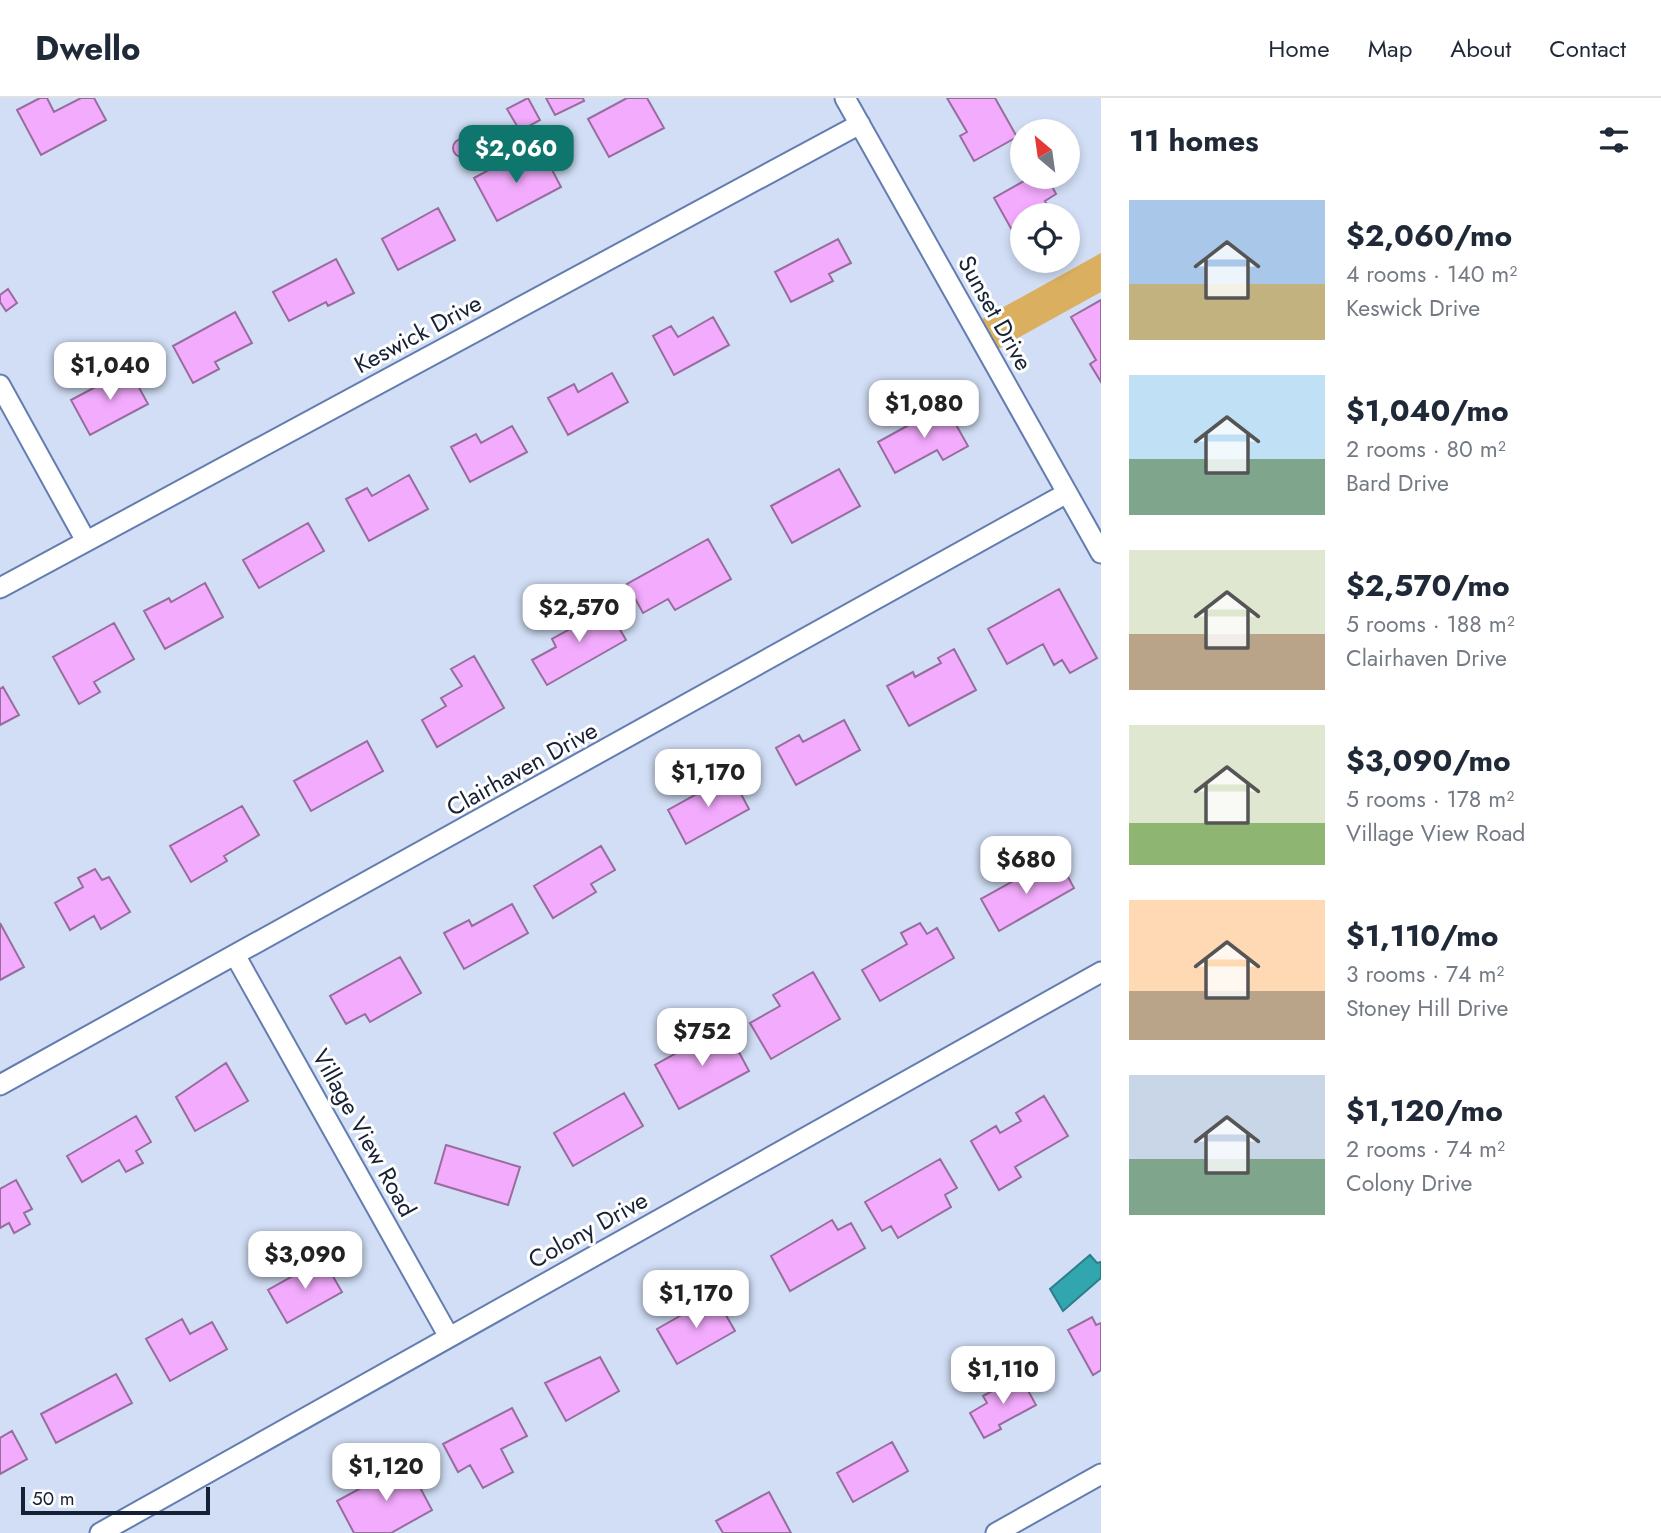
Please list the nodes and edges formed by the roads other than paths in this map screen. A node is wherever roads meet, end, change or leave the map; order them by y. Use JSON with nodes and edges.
{"nodes":[{"id":1,"x":845,"y":98,"type":"edge"},
{"id":2,"x":860,"y":124,"type":"junction"},
{"id":3,"x":0,"y":385,"type":"edge"},
{"id":4,"x":1067,"y":494,"type":"junction"},
{"id":5,"x":86,"y":541,"type":"junction"},
{"id":6,"x":1101,"y":552,"type":"edge"},
{"id":7,"x":0,"y":587,"type":"edge"},
{"id":8,"x":235,"y":955,"type":"junction"},
{"id":9,"x":1101,"y":972,"type":"edge"},
{"id":10,"x":0,"y":1085,"type":"edge"},
{"id":11,"x":449,"y":1335,"type":"junction"},
{"id":12,"x":1101,"y":1475,"type":"edge"},
{"id":13,"x":100,"y":1533,"type":"edge"},
{"id":14,"x":996,"y":1533,"type":"edge"}],
"edges":[{"from":1,"to":2,"type":"street","name":"Sunset Drive"},
{"from":2,"to":4,"type":"street","name":"Sunset Drive"},
{"from":2,"to":5,"type":"street","name":"Keswick Drive"},
{"from":3,"to":5,"type":"street"},
{"from":4,"to":6,"type":"street","name":"Sunset Drive"},
{"from":4,"to":8,"type":"street","name":"Clairhaven Drive"},
{"from":5,"to":7,"type":"street","name":"Keswick Drive"},
{"from":8,"to":10,"type":"street","name":"Clairhaven Drive"},
{"from":8,"to":11,"type":"street","name":"Village View Road"},
{"from":9,"to":11,"type":"street","name":"Colony Drive"},
{"from":11,"to":13,"type":"street","name":"Colony Drive"},
{"from":12,"to":14,"type":"street"}]}
